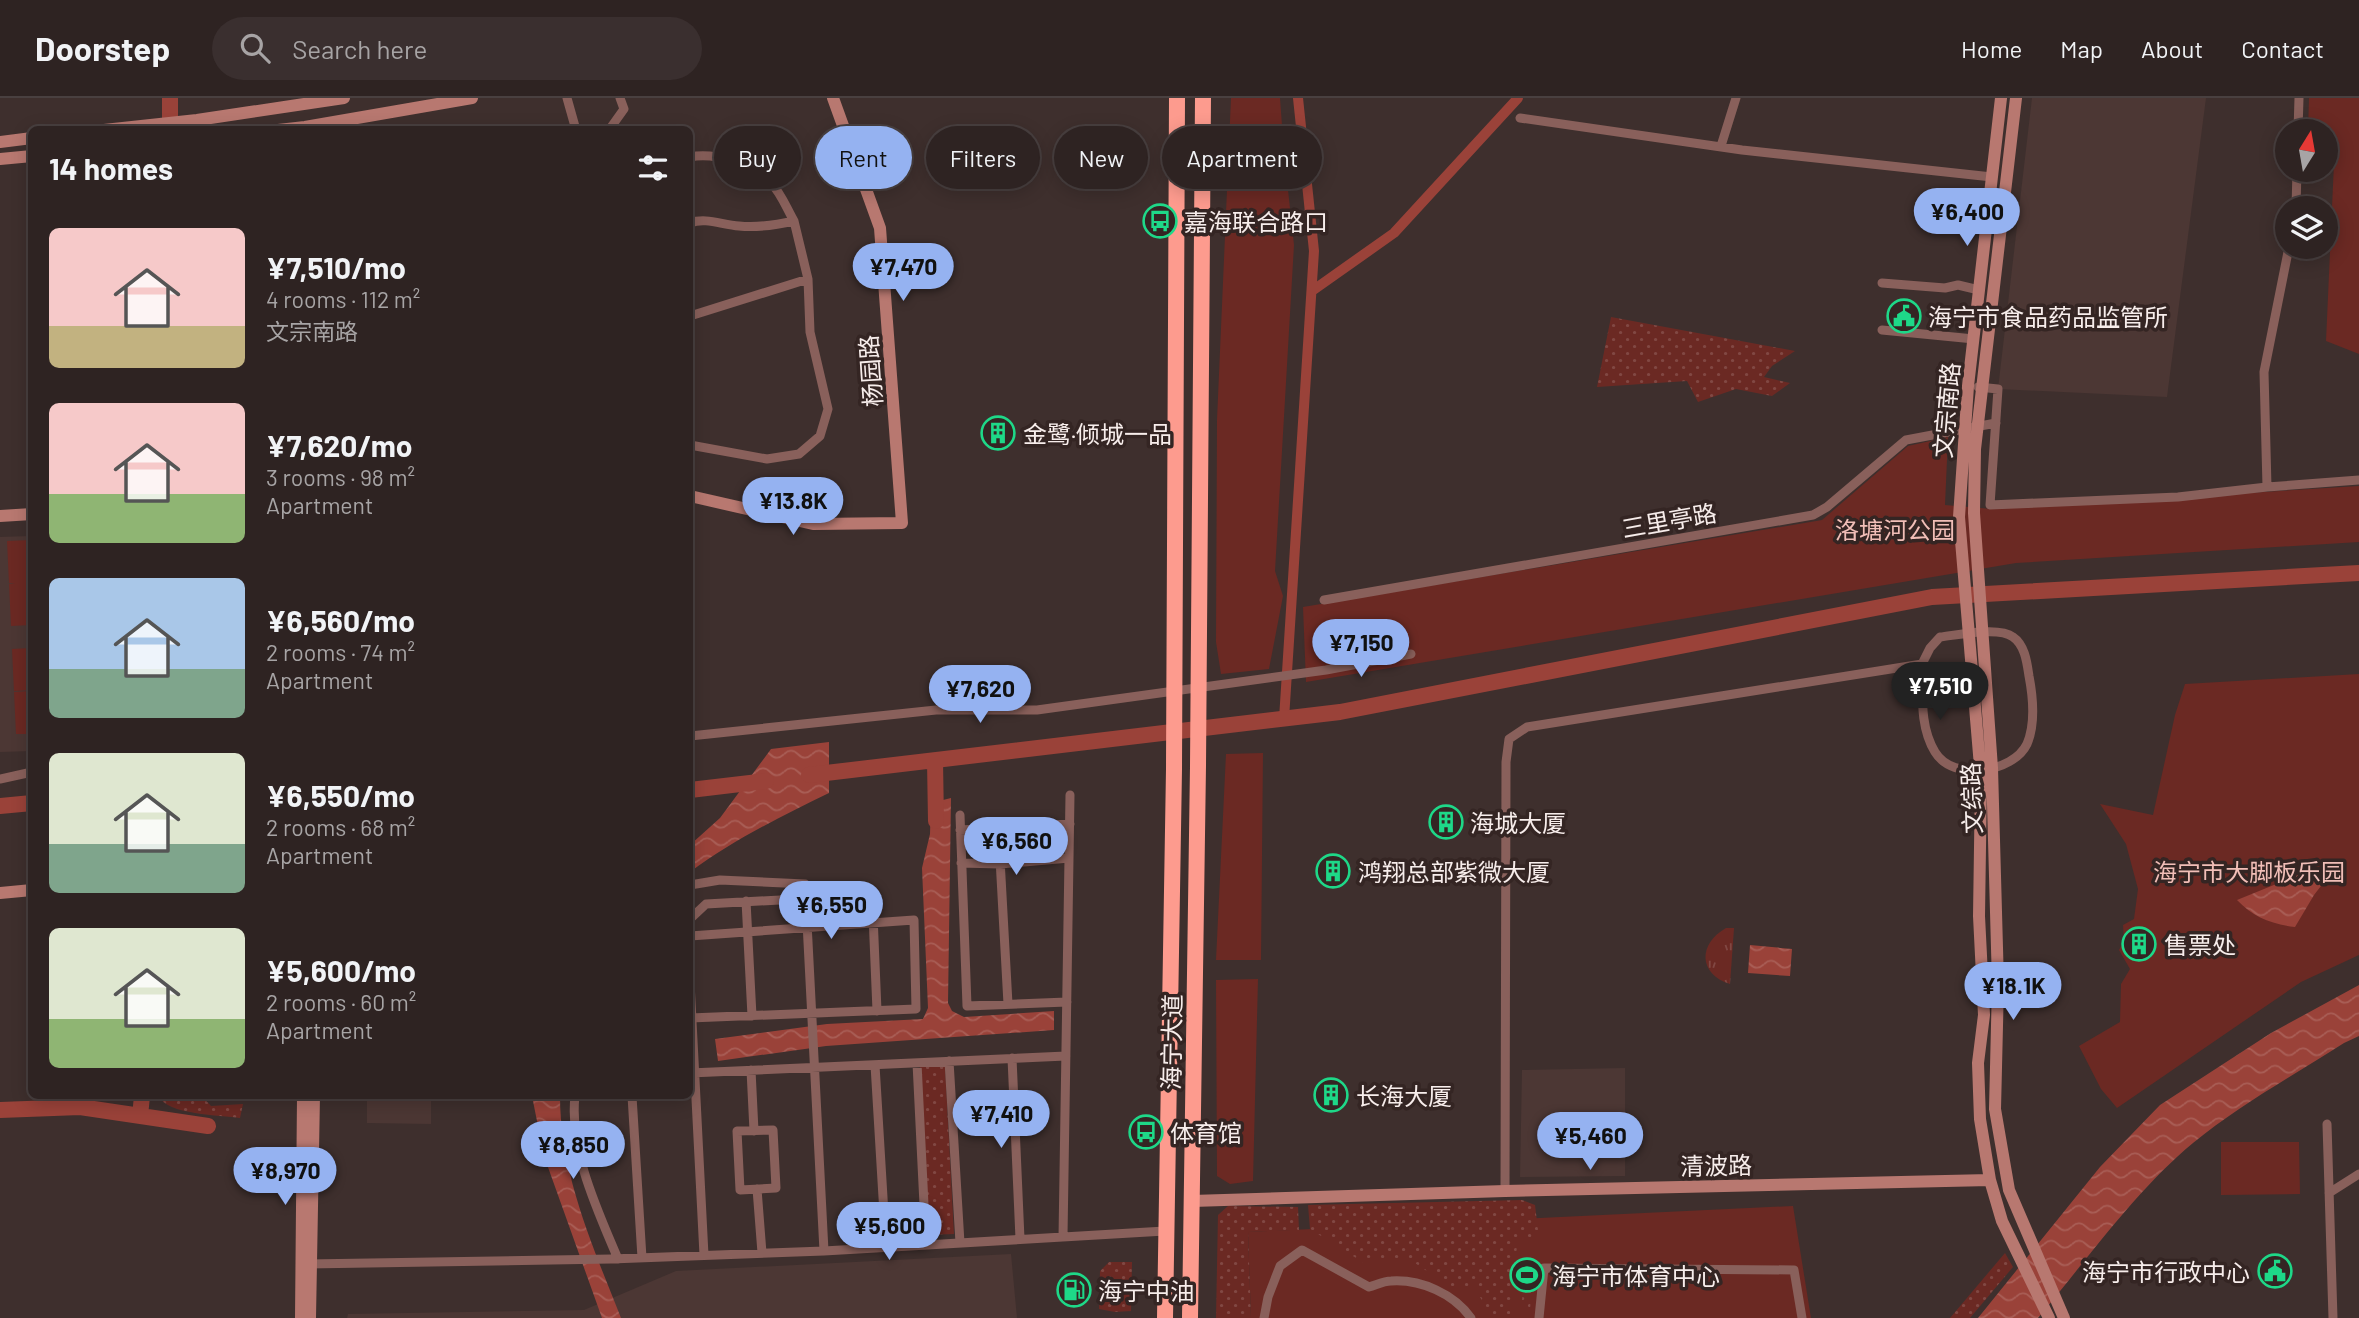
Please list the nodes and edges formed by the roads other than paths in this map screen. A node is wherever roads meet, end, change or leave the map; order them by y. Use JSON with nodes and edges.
{"nodes":[{"id":1,"x":344,"y":98,"type":"edge"},
{"id":2,"x":472,"y":98,"type":"edge"},
{"id":3,"x":567,"y":98,"type":"edge"},
{"id":4,"x":620,"y":98,"type":"edge"},
{"id":5,"x":833,"y":98,"type":"edge"},
{"id":6,"x":1168,"y":98,"type":"edge"},
{"id":7,"x":1177,"y":98,"type":"edge"},
{"id":8,"x":1203,"y":98,"type":"edge"},
{"id":9,"x":1211,"y":98,"type":"edge"},
{"id":10,"x":1736,"y":98,"type":"edge"},
{"id":11,"x":2001,"y":98,"type":"edge"},
{"id":12,"x":2016,"y":98,"type":"edge"},
{"id":13,"x":2299,"y":98,"type":"edge"},
{"id":14,"x":311,"y":101,"type":"edge"},
{"id":15,"x":1177,"y":118,"type":"junction"},
{"id":16,"x":1520,"y":118,"type":"dead end"},
{"id":17,"x":2298,"y":119,"type":"edge"},
{"id":18,"x":1203,"y":122,"type":"junction"},
{"id":19,"x":130,"y":126,"type":"edge"},
{"id":20,"x":310,"y":126,"type":"edge"},
{"id":21,"x":321,"y":126,"type":"edge"},
{"id":22,"x":575,"y":126,"type":"edge"},
{"id":23,"x":612,"y":126,"type":"edge"},
{"id":24,"x":28,"y":138,"type":"edge"},
{"id":25,"x":0,"y":142,"type":"edge"},
{"id":26,"x":1721,"y":146,"type":"junction"},
{"id":27,"x":28,"y":156,"type":"edge"},
{"id":28,"x":693,"y":156,"type":"edge"},
{"id":29,"x":0,"y":159,"type":"edge"},
{"id":30,"x":1992,"y":177,"type":"junction"},
{"id":31,"x":794,"y":221,"type":"junction"},
{"id":32,"x":693,"y":222,"type":"edge"},
{"id":33,"x":2287,"y":259,"type":"edge"},
{"id":34,"x":808,"y":279,"type":"junction"},
{"id":35,"x":1882,"y":283,"type":"dead end"},
{"id":36,"x":1979,"y":290,"type":"junction"},
{"id":37,"x":693,"y":315,"type":"edge"},
{"id":38,"x":1882,"y":330,"type":"dead end"},
{"id":39,"x":1974,"y":339,"type":"junction"},
{"id":40,"x":1974,"y":394,"type":"junction"},
{"id":41,"x":1996,"y":424,"type":"junction"},
{"id":42,"x":693,"y":446,"type":"edge"},
{"id":43,"x":2359,"y":480,"type":"edge"},
{"id":44,"x":2267,"y":486,"type":"junction"},
{"id":45,"x":693,"y":497,"type":"edge"},
{"id":46,"x":28,"y":514,"type":"edge"},
{"id":47,"x":0,"y":516,"type":"edge"},
{"id":48,"x":1324,"y":600,"type":"dead end"},
{"id":49,"x":1411,"y":654,"type":"dead end"},
{"id":50,"x":1922,"y":664,"type":"junction"},
{"id":51,"x":693,"y":736,"type":"edge"},
{"id":52,"x":1986,"y":769,"type":"junction"},
{"id":53,"x":28,"y":773,"type":"edge"},
{"id":54,"x":0,"y":779,"type":"edge"},
{"id":55,"x":1070,"y":796,"type":"dead end"},
{"id":56,"x":960,"y":815,"type":"dead end"},
{"id":57,"x":1069,"y":824,"type":"junction"},
{"id":58,"x":960,"y":830,"type":"junction"},
{"id":59,"x":1069,"y":858,"type":"junction"},
{"id":60,"x":1000,"y":862,"type":"junction"},
{"id":61,"x":961,"y":863,"type":"junction"},
{"id":62,"x":693,"y":884,"type":"edge"},
{"id":63,"x":28,"y":890,"type":"edge"},
{"id":64,"x":0,"y":893,"type":"edge"},
{"id":65,"x":806,"y":898,"type":"junction"},
{"id":66,"x":746,"y":901,"type":"junction"},
{"id":67,"x":693,"y":916,"type":"edge"},
{"id":68,"x":873,"y":923,"type":"junction"},
{"id":69,"x":807,"y":927,"type":"junction"},
{"id":70,"x":747,"y":932,"type":"junction"},
{"id":71,"x":693,"y":936,"type":"edge"},
{"id":72,"x":1067,"y":1002,"type":"junction"},
{"id":73,"x":1009,"y":1004,"type":"junction"},
{"id":74,"x":877,"y":1011,"type":"junction"},
{"id":75,"x":812,"y":1014,"type":"junction"},
{"id":76,"x":752,"y":1016,"type":"junction"},
{"id":77,"x":693,"y":1018,"type":"edge"},
{"id":78,"x":1066,"y":1056,"type":"junction"},
{"id":79,"x":1012,"y":1058,"type":"junction"},
{"id":80,"x":949,"y":1061,"type":"junction"},
{"id":81,"x":815,"y":1063,"type":"junction"},
{"id":82,"x":917,"y":1063,"type":"junction"},
{"id":83,"x":875,"y":1065,"type":"junction"},
{"id":84,"x":751,"y":1070,"type":"junction"},
{"id":85,"x":693,"y":1073,"type":"edge"},
{"id":86,"x":693,"y":1088,"type":"edge"},
{"id":87,"x":303,"y":1099,"type":"edge"},
{"id":88,"x":314,"y":1099,"type":"edge"},
{"id":89,"x":575,"y":1099,"type":"edge"},
{"id":90,"x":632,"y":1099,"type":"edge"},
{"id":91,"x":2327,"y":1124,"type":"dead end"},
{"id":92,"x":754,"y":1130,"type":"junction"},
{"id":93,"x":2359,"y":1174,"type":"edge"},
{"id":94,"x":1990,"y":1180,"type":"junction"},
{"id":95,"x":757,"y":1189,"type":"junction"},
{"id":96,"x":1505,"y":1191,"type":"junction"},
{"id":97,"x":2329,"y":1193,"type":"junction"},
{"id":98,"x":1192,"y":1201,"type":"junction"},
{"id":99,"x":1165,"y":1231,"type":"junction"},
{"id":100,"x":1063,"y":1237,"type":"junction"},
{"id":101,"x":1020,"y":1239,"type":"junction"},
{"id":102,"x":960,"y":1243,"type":"junction"},
{"id":103,"x":926,"y":1245,"type":"junction"},
{"id":104,"x":886,"y":1247,"type":"junction"},
{"id":105,"x":824,"y":1251,"type":"junction"},
{"id":106,"x":762,"y":1253,"type":"junction"},
{"id":107,"x":704,"y":1255,"type":"junction"},
{"id":108,"x":642,"y":1258,"type":"junction"},
{"id":109,"x":614,"y":1259,"type":"junction"},
{"id":110,"x":306,"y":1264,"type":"junction"},
{"id":111,"x":2047,"y":1313,"type":"edge"},
{"id":112,"x":301,"y":1318,"type":"edge"},
{"id":113,"x":310,"y":1318,"type":"edge"},
{"id":114,"x":1165,"y":1318,"type":"edge"},
{"id":115,"x":1190,"y":1318,"type":"edge"},
{"id":116,"x":1264,"y":1318,"type":"edge"},
{"id":117,"x":1471,"y":1318,"type":"edge"},
{"id":118,"x":1539,"y":1318,"type":"edge"},
{"id":119,"x":1802,"y":1318,"type":"edge"},
{"id":120,"x":2064,"y":1318,"type":"edge"},
{"id":121,"x":2333,"y":1318,"type":"edge"}],
"edges":[{"from":1,"to":14,"type":"main road"},
{"from":2,"to":21,"type":"main road"},
{"from":3,"to":22,"type":"street"},
{"from":4,"to":23,"type":"street"},
{"from":5,"to":45,"type":"main road","name":"杨园路"},
{"from":6,"to":15,"type":"main road"},
{"from":7,"to":15,"type":"highway","name":"海宁大道"},
{"from":8,"to":18,"type":"highway","name":"海宁大道"},
{"from":9,"to":18,"type":"main road"},
{"from":10,"to":26,"type":"street"},
{"from":11,"to":30,"type":"main road","name":"文宗南路"},
{"from":12,"to":40,"type":"main road"},
{"from":13,"to":17,"type":"street"},
{"from":14,"to":19,"type":"main road"},
{"from":14,"to":20,"type":"main road"},
{"from":15,"to":99,"type":"highway","name":"海宁大道"},
{"from":16,"to":26,"type":"street"},
{"from":18,"to":98,"type":"highway","name":"海宁大道"},
{"from":24,"to":25,"type":"main road"},
{"from":26,"to":30,"type":"street"},
{"from":27,"to":29,"type":"main road"},
{"from":28,"to":31,"type":"street"},
{"from":30,"to":36,"type":"main road","name":"文宗南路"},
{"from":31,"to":32,"type":"street"},
{"from":31,"to":34,"type":"street"},
{"from":33,"to":44,"type":"street"},
{"from":34,"to":37,"type":"street"},
{"from":34,"to":42,"type":"street"},
{"from":35,"to":36,"type":"street"},
{"from":36,"to":39,"type":"main road","name":"文宗南路"},
{"from":38,"to":39,"type":"street"},
{"from":39,"to":40,"type":"main road","name":"文宗南路"},
{"from":40,"to":41,"type":"street"},
{"from":40,"to":52,"type":"main road","name":"文宗南路"},
{"from":41,"to":44,"type":"street"},
{"from":41,"to":48,"type":"street","name":"三里亭路"},
{"from":43,"to":44,"type":"street"},
{"from":46,"to":47,"type":"main road"},
{"from":49,"to":51,"type":"street"},
{"from":50,"to":52,"type":"street"},
{"from":50,"to":52,"type":"street"},
{"from":50,"to":96,"type":"street"},
{"from":52,"to":94,"type":"main road"},
{"from":52,"to":120,"type":"main road","name":"文综路"},
{"from":53,"to":54,"type":"street"},
{"from":55,"to":57,"type":"street"},
{"from":56,"to":58,"type":"street"},
{"from":57,"to":58,"type":"street"},
{"from":57,"to":59,"type":"street"},
{"from":58,"to":61,"type":"street"},
{"from":59,"to":60,"type":"street"},
{"from":59,"to":72,"type":"street"},
{"from":60,"to":61,"type":"street"},
{"from":60,"to":73,"type":"street"},
{"from":61,"to":73,"type":"street"},
{"from":62,"to":65,"type":"street"},
{"from":63,"to":64,"type":"main road"},
{"from":65,"to":66,"type":"street"},
{"from":65,"to":68,"type":"street"},
{"from":65,"to":69,"type":"street"},
{"from":66,"to":67,"type":"street"},
{"from":66,"to":70,"type":"street"},
{"from":68,"to":69,"type":"street"},
{"from":68,"to":74,"type":"street"},
{"from":68,"to":74,"type":"street"},
{"from":69,"to":70,"type":"street"},
{"from":69,"to":75,"type":"street"},
{"from":70,"to":71,"type":"street"},
{"from":70,"to":76,"type":"street"},
{"from":72,"to":73,"type":"street"},
{"from":72,"to":78,"type":"street"},
{"from":74,"to":75,"type":"street"},
{"from":75,"to":76,"type":"street"},
{"from":75,"to":81,"type":"street"},
{"from":76,"to":77,"type":"street"},
{"from":78,"to":79,"type":"street"},
{"from":78,"to":100,"type":"street"},
{"from":79,"to":80,"type":"street"},
{"from":79,"to":101,"type":"street"},
{"from":80,"to":82,"type":"street"},
{"from":80,"to":102,"type":"street"},
{"from":81,"to":83,"type":"street"},
{"from":81,"to":84,"type":"street"},
{"from":81,"to":105,"type":"street"},
{"from":82,"to":83,"type":"street"},
{"from":82,"to":103,"type":"street"},
{"from":83,"to":104,"type":"street"},
{"from":84,"to":85,"type":"street"},
{"from":84,"to":92,"type":"street"},
{"from":86,"to":107,"type":"street"},
{"from":87,"to":110,"type":"main road"},
{"from":88,"to":110,"type":"main road"},
{"from":89,"to":109,"type":"street"},
{"from":90,"to":108,"type":"street"},
{"from":91,"to":97,"type":"street"},
{"from":92,"to":95,"type":"street"},
{"from":92,"to":95,"type":"street"},
{"from":93,"to":97,"type":"street"},
{"from":94,"to":96,"type":"main road","name":"清波路"},
{"from":94,"to":111,"type":"main road"},
{"from":95,"to":106,"type":"street"},
{"from":96,"to":98,"type":"main road","name":"清波路"},
{"from":97,"to":121,"type":"street"},
{"from":98,"to":115,"type":"highway","name":"海宁大道"},
{"from":99,"to":100,"type":"street"},
{"from":99,"to":114,"type":"highway","name":"海宁大道"},
{"from":100,"to":101,"type":"street"},
{"from":101,"to":102,"type":"street"},
{"from":102,"to":103,"type":"street"},
{"from":103,"to":104,"type":"street"},
{"from":104,"to":105,"type":"street"},
{"from":105,"to":106,"type":"street"},
{"from":106,"to":107,"type":"street"},
{"from":107,"to":108,"type":"street"},
{"from":108,"to":109,"type":"street"},
{"from":109,"to":110,"type":"street"},
{"from":110,"to":112,"type":"main road"},
{"from":110,"to":113,"type":"main road"},
{"from":116,"to":117,"type":"street"},
{"from":118,"to":119,"type":"street"}]}
